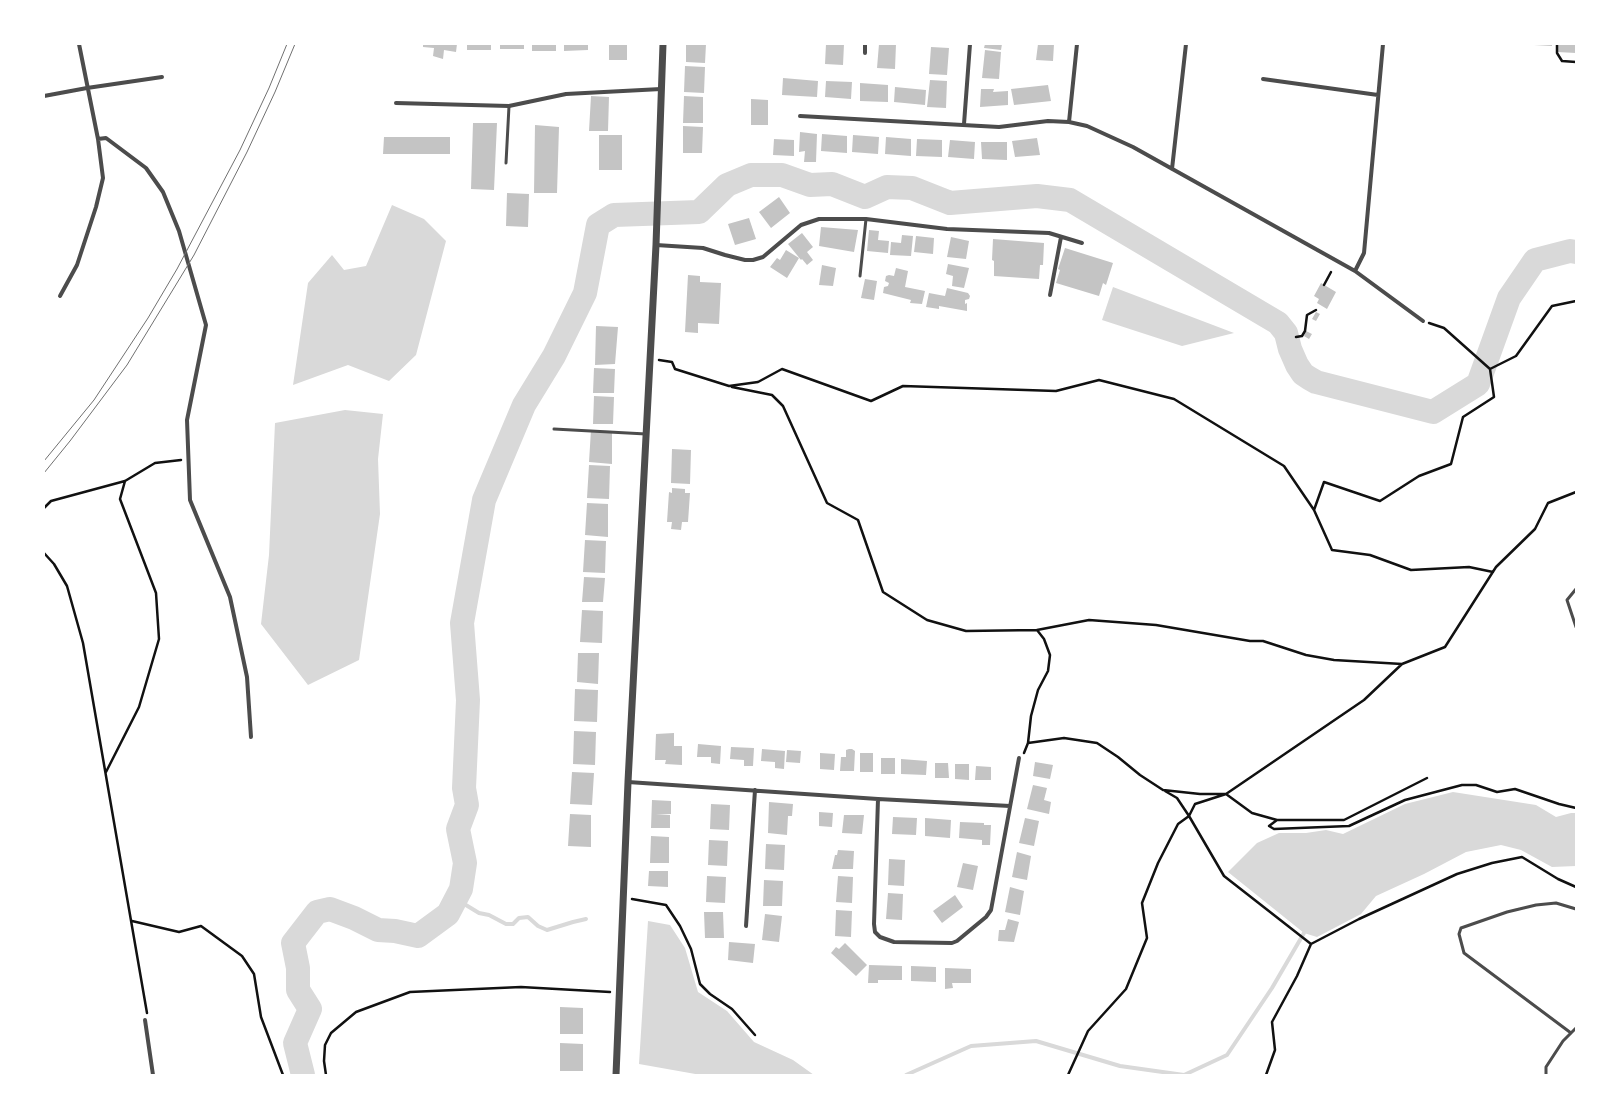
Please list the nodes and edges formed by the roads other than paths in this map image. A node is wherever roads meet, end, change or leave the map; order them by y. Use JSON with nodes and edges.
{"nodes":[{"id":1,"x":79,"y":44,"type":"edge"},
{"id":2,"x":663,"y":44,"type":"edge"},
{"id":3,"x":865,"y":44,"type":"edge"},
{"id":4,"x":970,"y":44,"type":"edge"},
{"id":5,"x":1077,"y":44,"type":"edge"},
{"id":6,"x":1186,"y":44,"type":"edge"},
{"id":7,"x":1383,"y":44,"type":"edge"},
{"id":8,"x":864,"y":53,"type":"dead end"},
{"id":9,"x":162,"y":77,"type":"dead end"},
{"id":10,"x":1263,"y":79,"type":"dead end"},
{"id":11,"x":87,"y":88,"type":"junction"},
{"id":12,"x":661,"y":89,"type":"junction"},
{"id":13,"x":1378,"y":95,"type":"junction"},
{"id":14,"x":44,"y":96,"type":"edge"},
{"id":15,"x":396,"y":103,"type":"dead end"},
{"id":16,"x":509,"y":106,"type":"junction"},
{"id":17,"x":800,"y":116,"type":"dead end"},
{"id":18,"x":1069,"y":122,"type":"junction"},
{"id":19,"x":964,"y":124,"type":"junction"},
{"id":20,"x":98,"y":140,"type":"junction"},
{"id":21,"x":506,"y":163,"type":"dead end"},
{"id":22,"x":1172,"y":169,"type":"junction"},
{"id":23,"x":866,"y":219,"type":"junction"},
{"id":24,"x":1061,"y":237,"type":"junction"},
{"id":25,"x":1082,"y":243,"type":"dead end"},
{"id":26,"x":656,"y":245,"type":"junction"},
{"id":27,"x":1355,"y":271,"type":"junction"},
{"id":28,"x":860,"y":276,"type":"dead end"},
{"id":29,"x":1050,"y":295,"type":"dead end"},
{"id":30,"x":60,"y":296,"type":"dead end"},
{"id":31,"x":1423,"y":321,"type":"road end"},
{"id":32,"x":554,"y":430,"type":"dead end"},
{"id":33,"x":646,"y":434,"type":"junction"},
{"id":34,"x":1576,"y":589,"type":"edge"},
{"id":35,"x":1576,"y":627,"type":"edge"},
{"id":36,"x":251,"y":737,"type":"dead end"},
{"id":37,"x":1019,"y":758,"type":"dead end"},
{"id":38,"x":628,"y":782,"type":"junction"},
{"id":39,"x":755,"y":790,"type":"junction"},
{"id":40,"x":878,"y":799,"type":"junction"},
{"id":41,"x":1010,"y":806,"type":"junction"},
{"id":42,"x":1576,"y":909,"type":"edge"},
{"id":43,"x":746,"y":926,"type":"dead end"},
{"id":44,"x":145,"y":1020,"type":"road end"},
{"id":45,"x":1576,"y":1028,"type":"edge"},
{"id":46,"x":1571,"y":1033,"type":"junction"},
{"id":47,"x":153,"y":1075,"type":"edge"},
{"id":48,"x":616,"y":1075,"type":"edge"},
{"id":49,"x":1546,"y":1075,"type":"edge"}],
"edges":[{"from":1,"to":11,"type":"street"},
{"from":2,"to":12,"type":"street"},
{"from":3,"to":8,"type":"street"},
{"from":4,"to":19,"type":"street"},
{"from":5,"to":18,"type":"street"},
{"from":6,"to":22,"type":"street"},
{"from":7,"to":13,"type":"street"},
{"from":9,"to":11,"type":"street"},
{"from":10,"to":13,"type":"street"},
{"from":11,"to":14,"type":"street"},
{"from":11,"to":20,"type":"street"},
{"from":12,"to":16,"type":"street"},
{"from":12,"to":26,"type":"street"},
{"from":13,"to":27,"type":"street"},
{"from":15,"to":16,"type":"street"},
{"from":16,"to":21,"type":"lane"},
{"from":17,"to":19,"type":"street"},
{"from":18,"to":19,"type":"street"},
{"from":18,"to":22,"type":"street"},
{"from":20,"to":30,"type":"street"},
{"from":20,"to":36,"type":"street"},
{"from":22,"to":27,"type":"street"},
{"from":23,"to":24,"type":"street"},
{"from":23,"to":26,"type":"street"},
{"from":23,"to":28,"type":"lane"},
{"from":24,"to":25,"type":"street"},
{"from":24,"to":29,"type":"street"},
{"from":26,"to":33,"type":"street"},
{"from":27,"to":31,"type":"street"},
{"from":32,"to":33,"type":"lane"},
{"from":33,"to":38,"type":"street"},
{"from":34,"to":35,"type":"lane"},
{"from":37,"to":41,"type":"street"},
{"from":38,"to":39,"type":"street"},
{"from":38,"to":48,"type":"street"},
{"from":39,"to":40,"type":"street"},
{"from":39,"to":43,"type":"street"},
{"from":40,"to":41,"type":"street"},
{"from":40,"to":41,"type":"street"},
{"from":42,"to":46,"type":"lane"},
{"from":44,"to":47,"type":"street"},
{"from":45,"to":46,"type":"lane"},
{"from":46,"to":49,"type":"lane"}]}
